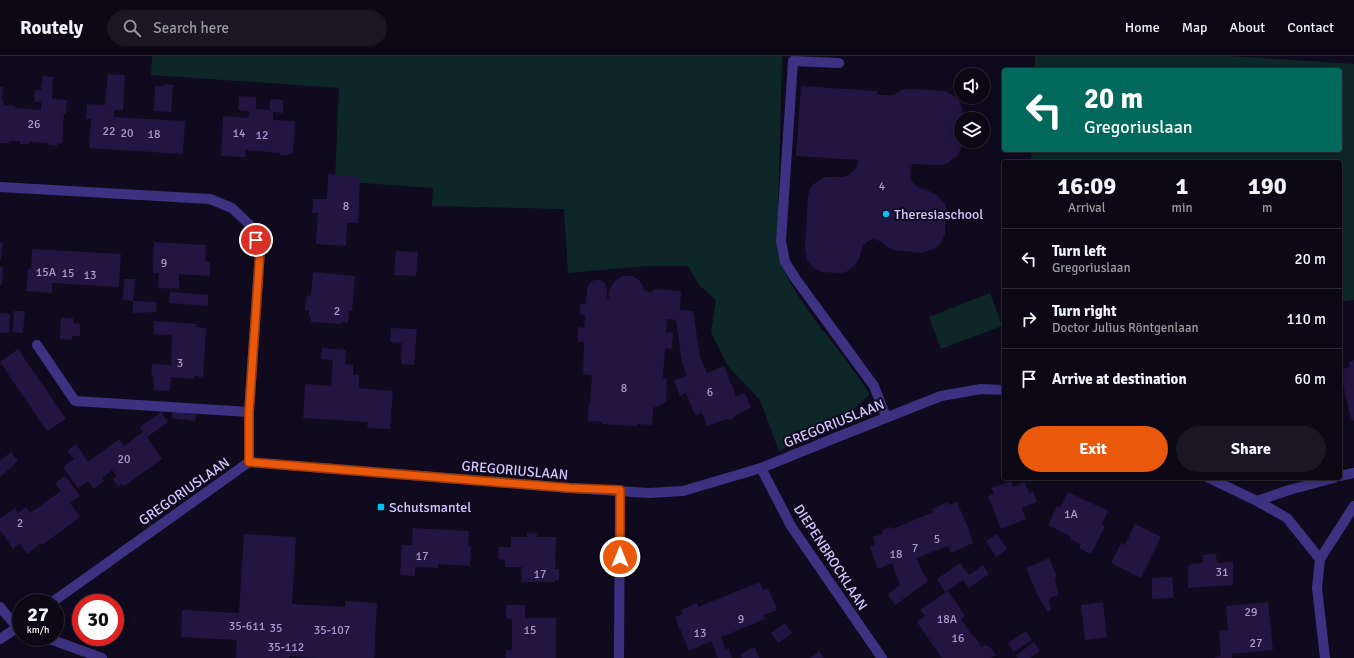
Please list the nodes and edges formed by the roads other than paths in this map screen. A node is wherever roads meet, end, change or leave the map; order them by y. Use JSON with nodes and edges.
{"nodes":[{"id":1,"x":839,"y":63,"type":"dead end"},
{"id":2,"x":0,"y":187,"type":"edge"},
{"id":3,"x":38,"y":345,"type":"dead end"},
{"id":4,"x":1002,"y":390,"type":"edge"},
{"id":5,"x":249,"y":412,"type":"junction"},
{"id":6,"x":886,"y":417,"type":"junction"},
{"id":7,"x":249,"y":462,"type":"junction"},
{"id":8,"x":761,"y":468,"type":"junction"},
{"id":9,"x":1354,"y":473,"type":"edge"},
{"id":10,"x":1342,"y":476,"type":"edge"},
{"id":11,"x":1213,"y":480,"type":"edge"},
{"id":12,"x":1326,"y":480,"type":"edge"},
{"id":13,"x":620,"y":490,"type":"junction"},
{"id":14,"x":1257,"y":501,"type":"junction"},
{"id":15,"x":1354,"y":506,"type":"edge"},
{"id":16,"x":1320,"y":559,"type":"junction"},
{"id":17,"x":64,"y":594,"type":"edge"},
{"id":18,"x":0,"y":608,"type":"edge"},
{"id":19,"x":12,"y":619,"type":"edge"},
{"id":20,"x":12,"y":632,"type":"edge"},
{"id":21,"x":0,"y":639,"type":"edge"},
{"id":22,"x":64,"y":644,"type":"edge"},
{"id":23,"x":102,"y":658,"type":"edge"},
{"id":24,"x":619,"y":658,"type":"edge"},
{"id":25,"x":882,"y":658,"type":"edge"},
{"id":26,"x":1325,"y":658,"type":"edge"}],
"edges":[{"from":1,"to":6,"type":"street"},
{"from":2,"to":5,"type":"street"},
{"from":3,"to":5,"type":"street"},
{"from":4,"to":6,"type":"street","name":"GREGORIUSLAAN"},
{"from":5,"to":7,"type":"street"},
{"from":6,"to":8,"type":"street","name":"GREGORIUSLAAN"},
{"from":7,"to":13,"type":"street","name":"GREGORIUSLAAN"},
{"from":7,"to":17,"type":"street","name":"GREGORIUSLAAN"},
{"from":8,"to":13,"type":"street","name":"GREGORIUSLAAN"},
{"from":8,"to":25,"type":"street","name":"DIEPENBROCKLAAN"},
{"from":9,"to":10,"type":"street"},
{"from":11,"to":14,"type":"street"},
{"from":12,"to":14,"type":"street"},
{"from":13,"to":24,"type":"street"},
{"from":14,"to":16,"type":"street"},
{"from":15,"to":16,"type":"street"},
{"from":16,"to":26,"type":"street"},
{"from":18,"to":19,"type":"street"},
{"from":20,"to":21,"type":"street"},
{"from":22,"to":23,"type":"street"}]}
